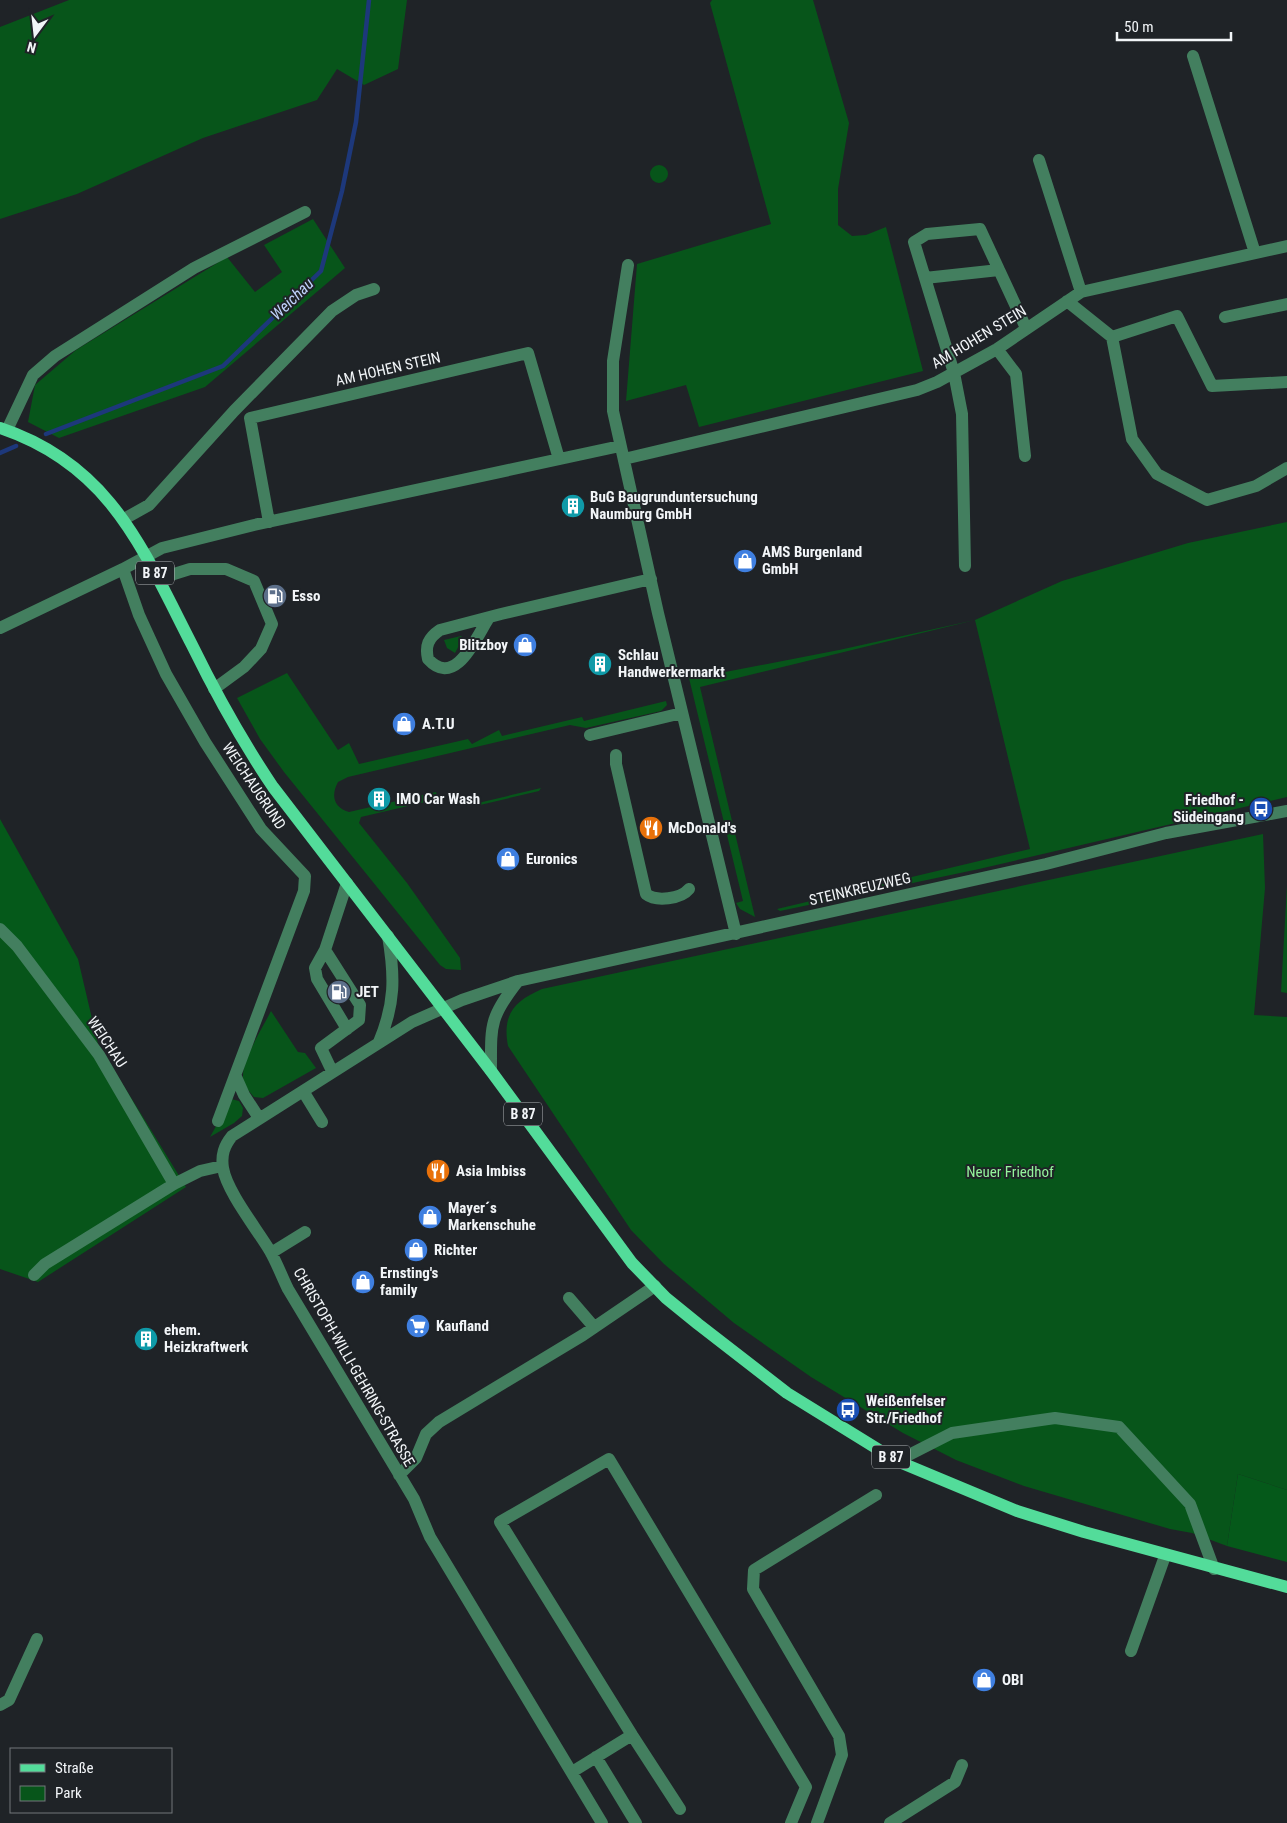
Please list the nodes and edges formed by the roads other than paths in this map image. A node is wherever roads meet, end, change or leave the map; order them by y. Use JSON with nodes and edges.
{"nodes":[{"id":1,"x":1193,"y":56,"type":"dead end"},
{"id":2,"x":1039,"y":160,"type":"dead end"},
{"id":3,"x":305,"y":212,"type":"dead end"},
{"id":4,"x":1287,"y":246,"type":"edge"},
{"id":5,"x":1255,"y":253,"type":"junction"},
{"id":6,"x":628,"y":264,"type":"dead end"},
{"id":7,"x":999,"y":270,"type":"junction"},
{"id":8,"x":925,"y":278,"type":"junction"},
{"id":9,"x":374,"y":289,"type":"dead end"},
{"id":10,"x":1081,"y":292,"type":"junction"},
{"id":11,"x":1068,"y":301,"type":"junction"},
{"id":12,"x":1287,"y":304,"type":"edge"},
{"id":13,"x":1225,"y":318,"type":"dead end"},
{"id":14,"x":1026,"y":328,"type":"junction"},
{"id":15,"x":1112,"y":337,"type":"junction"},
{"id":16,"x":997,"y":349,"type":"junction"},
{"id":17,"x":954,"y":373,"type":"junction"},
{"id":18,"x":1287,"y":382,"type":"edge"},
{"id":19,"x":3,"y":429,"type":"edge"},
{"id":20,"x":620,"y":446,"type":"junction"},
{"id":21,"x":1025,"y":456,"type":"dead end"},
{"id":22,"x":559,"y":459,"type":"junction"},
{"id":23,"x":624,"y":459,"type":"junction"},
{"id":24,"x":1287,"y":468,"type":"edge"},
{"id":25,"x":124,"y":519,"type":"junction"},
{"id":26,"x":269,"y":522,"type":"junction"},
{"id":27,"x":146,"y":556,"type":"junction"},
{"id":28,"x":965,"y":566,"type":"dead end"},
{"id":29,"x":123,"y":569,"type":"junction"},
{"id":30,"x":651,"y":579,"type":"junction"},
{"id":31,"x":158,"y":580,"type":"junction"},
{"id":32,"x":488,"y":619,"type":"junction"},
{"id":33,"x":0,"y":628,"type":"edge"},
{"id":34,"x":214,"y":689,"type":"junction"},
{"id":35,"x":682,"y":713,"type":"junction"},
{"id":36,"x":590,"y":735,"type":"dead end"},
{"id":37,"x":616,"y":755,"type":"dead end"},
{"id":38,"x":1287,"y":811,"type":"edge"},
{"id":39,"x":347,"y":883,"type":"junction"},
{"id":40,"x":689,"y":889,"type":"dead end"},
{"id":41,"x":0,"y":929,"type":"edge"},
{"id":42,"x":736,"y":934,"type":"junction"},
{"id":43,"x":388,"y":936,"type":"junction"},
{"id":44,"x":325,"y":950,"type":"junction"},
{"id":45,"x":518,"y":980,"type":"junction"},
{"id":46,"x":442,"y":1008,"type":"junction"},
{"id":47,"x":347,"y":1029,"type":"junction"},
{"id":48,"x":378,"y":1042,"type":"junction"},
{"id":49,"x":332,"y":1071,"type":"junction"},
{"id":50,"x":491,"y":1071,"type":"junction"},
{"id":51,"x":236,"y":1077,"type":"junction"},
{"id":52,"x":303,"y":1091,"type":"junction"},
{"id":53,"x":259,"y":1118,"type":"junction"},
{"id":54,"x":218,"y":1121,"type":"dead end"},
{"id":55,"x":322,"y":1122,"type":"dead end"},
{"id":56,"x":222,"y":1166,"type":"junction"},
{"id":57,"x":174,"y":1184,"type":"junction"},
{"id":58,"x":305,"y":1232,"type":"dead end"},
{"id":59,"x":271,"y":1253,"type":"junction"},
{"id":60,"x":34,"y":1275,"type":"dead end"},
{"id":61,"x":654,"y":1286,"type":"junction"},
{"id":62,"x":568,"y":1298,"type":"dead end"},
{"id":63,"x":594,"y":1327,"type":"junction"},
{"id":64,"x":897,"y":1461,"type":"junction"},
{"id":65,"x":398,"y":1475,"type":"junction"},
{"id":66,"x":876,"y":1495,"type":"dead end"},
{"id":67,"x":1165,"y":1556,"type":"junction"},
{"id":68,"x":1214,"y":1569,"type":"junction"},
{"id":69,"x":1287,"y":1587,"type":"edge"},
{"id":70,"x":37,"y":1639,"type":"dead end"},
{"id":71,"x":1131,"y":1651,"type":"dead end"},
{"id":72,"x":0,"y":1705,"type":"edge"},
{"id":73,"x":632,"y":1735,"type":"junction"},
{"id":74,"x":596,"y":1757,"type":"junction"},
{"id":75,"x":962,"y":1765,"type":"dead end"},
{"id":76,"x":572,"y":1772,"type":"junction"},
{"id":77,"x":680,"y":1809,"type":"dead end"},
{"id":78,"x":602,"y":1823,"type":"edge"},
{"id":79,"x":636,"y":1823,"type":"edge"},
{"id":80,"x":791,"y":1823,"type":"edge"},
{"id":81,"x":817,"y":1823,"type":"edge"},
{"id":82,"x":890,"y":1823,"type":"edge"}],
"edges":[{"from":1,"to":5,"type":"street"},
{"from":2,"to":10,"type":"street"},
{"from":3,"to":19,"type":"street"},
{"from":4,"to":5,"type":"street","name":"AM HOHEN STEIN"},
{"from":5,"to":10,"type":"street","name":"AM HOHEN STEIN"},
{"from":6,"to":20,"type":"street"},
{"from":7,"to":8,"type":"street"},
{"from":7,"to":8,"type":"street"},
{"from":7,"to":14,"type":"street"},
{"from":8,"to":17,"type":"street"},
{"from":9,"to":25,"type":"street"},
{"from":10,"to":11,"type":"street","name":"AM HOHEN STEIN"},
{"from":11,"to":14,"type":"street","name":"AM HOHEN STEIN"},
{"from":11,"to":15,"type":"street"},
{"from":12,"to":13,"type":"street"},
{"from":14,"to":16,"type":"street","name":"AM HOHEN STEIN"},
{"from":15,"to":18,"type":"street"},
{"from":15,"to":24,"type":"street"},
{"from":16,"to":17,"type":"street","name":"AM HOHEN STEIN"},
{"from":16,"to":21,"type":"street"},
{"from":17,"to":23,"type":"street","name":"AM HOHEN STEIN"},
{"from":17,"to":28,"type":"street"},
{"from":19,"to":25,"type":"main road","number":"B 87"},
{"from":20,"to":22,"type":"street"},
{"from":20,"to":23,"type":"street"},
{"from":22,"to":26,"type":"street"},
{"from":22,"to":26,"type":"street","name":"AM HOHEN STEIN"},
{"from":23,"to":30,"type":"street"},
{"from":25,"to":27,"type":"main road","number":"B 87"},
{"from":26,"to":27,"type":"street"},
{"from":27,"to":29,"type":"street"},
{"from":27,"to":31,"type":"main road","number":"B 87"},
{"from":29,"to":33,"type":"street"},
{"from":29,"to":51,"type":"street","name":"WEICHAUGRUND"},
{"from":30,"to":32,"type":"street"},
{"from":30,"to":35,"type":"street"},
{"from":31,"to":34,"type":"main road","number":"B 87"},
{"from":31,"to":34,"type":"street"},
{"from":32,"to":32,"type":"street"},
{"from":34,"to":39,"type":"main road","number":"B 87"},
{"from":35,"to":36,"type":"street"},
{"from":35,"to":42,"type":"street"},
{"from":37,"to":40,"type":"street"},
{"from":38,"to":42,"type":"street","name":"STEINKREUZWEG"},
{"from":39,"to":43,"type":"main road","number":"B 87"},
{"from":39,"to":44,"type":"street"},
{"from":41,"to":57,"type":"street","name":"WEICHAU"},
{"from":42,"to":45,"type":"street","name":"STEINKREUZWEG"},
{"from":43,"to":46,"type":"main road","number":"B 87"},
{"from":43,"to":48,"type":"street"},
{"from":44,"to":47,"type":"street"},
{"from":44,"to":47,"type":"street"},
{"from":45,"to":46,"type":"street","name":"STEINKREUZWEG"},
{"from":45,"to":50,"type":"street"},
{"from":46,"to":48,"type":"street"},
{"from":46,"to":50,"type":"main road","number":"B 87"},
{"from":47,"to":49,"type":"street"},
{"from":48,"to":49,"type":"street"},
{"from":49,"to":52,"type":"street"},
{"from":50,"to":61,"type":"main road","number":"B 87"},
{"from":51,"to":53,"type":"street"},
{"from":51,"to":54,"type":"street","name":"WEICHAUGRUND"},
{"from":52,"to":53,"type":"street"},
{"from":52,"to":55,"type":"street"},
{"from":53,"to":56,"type":"street"},
{"from":56,"to":57,"type":"street"},
{"from":56,"to":59,"type":"street","name":"CHRISTOPH-WILLI-GEHRING-STRASSE"},
{"from":57,"to":60,"type":"street"},
{"from":58,"to":59,"type":"street"},
{"from":59,"to":65,"type":"street","name":"CHRISTOPH-WILLI-GEHRING-STRASSE"},
{"from":61,"to":63,"type":"street"},
{"from":61,"to":64,"type":"main road","number":"B 87"},
{"from":62,"to":63,"type":"street"},
{"from":63,"to":65,"type":"street"},
{"from":64,"to":67,"type":"main road","number":"B 87"},
{"from":64,"to":68,"type":"street"},
{"from":65,"to":76,"type":"street","name":"CHRISTOPH-WILLI-GEHRING-STRASSE"},
{"from":66,"to":81,"type":"street"},
{"from":67,"to":68,"type":"main road","number":"B 87"},
{"from":67,"to":71,"type":"street"},
{"from":68,"to":69,"type":"main road","number":"B 87"},
{"from":70,"to":72,"type":"street"},
{"from":73,"to":74,"type":"street"},
{"from":73,"to":77,"type":"street"},
{"from":73,"to":80,"type":"street"},
{"from":74,"to":76,"type":"street"},
{"from":74,"to":79,"type":"street"},
{"from":75,"to":82,"type":"street"},
{"from":76,"to":78,"type":"street","name":"CHRISTOPH-WILLI-GEHRING-STRASSE"}]}
